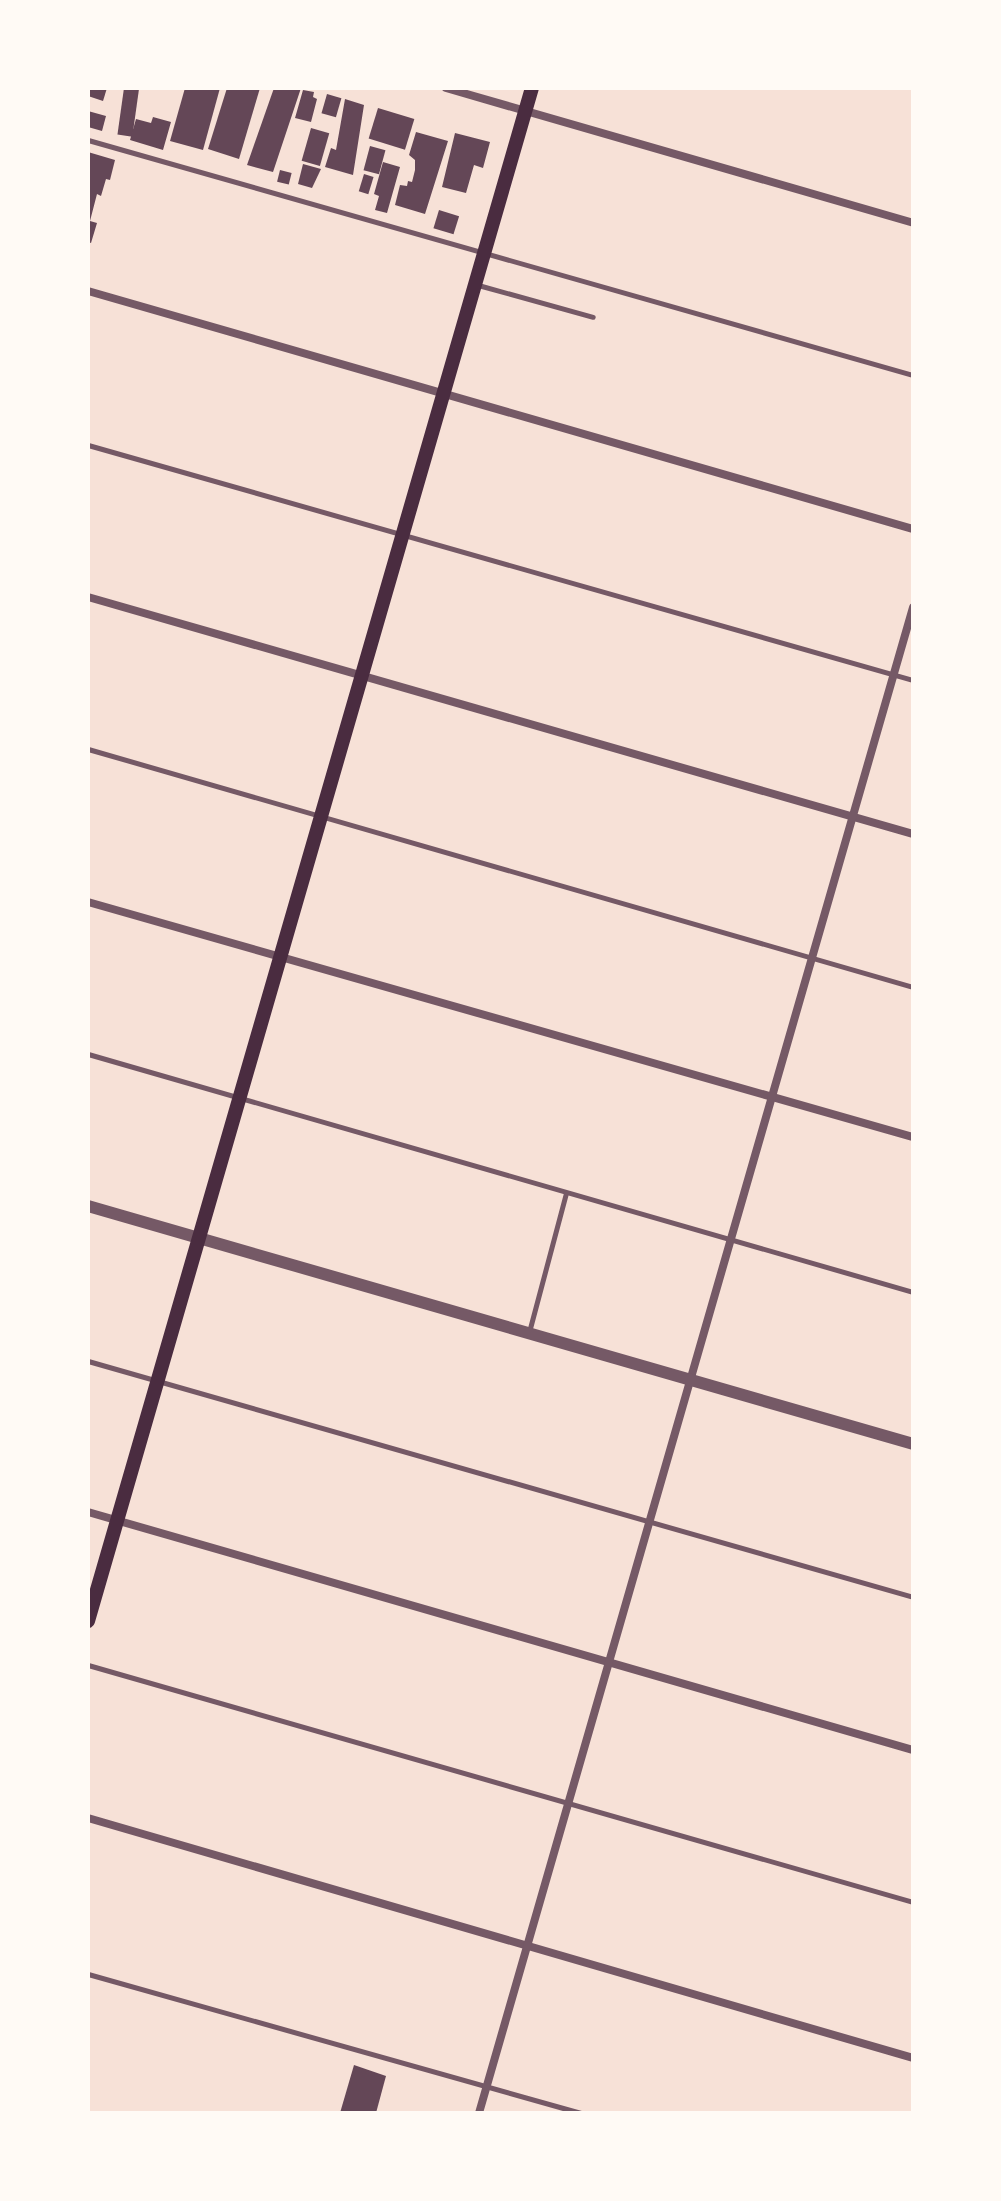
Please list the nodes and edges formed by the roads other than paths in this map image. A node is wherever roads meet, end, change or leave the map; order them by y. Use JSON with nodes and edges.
{"nodes":[{"id":1,"x":446,"y":88,"type":"edge"},
{"id":2,"x":532,"y":88,"type":"edge"},
{"id":3,"x":525,"y":111,"type":"junction"},
{"id":4,"x":88,"y":140,"type":"edge"},
{"id":5,"x":913,"y":223,"type":"edge"},
{"id":6,"x":485,"y":250,"type":"junction"},
{"id":7,"x":475,"y":284,"type":"junction"},
{"id":8,"x":88,"y":291,"type":"edge"},
{"id":9,"x":593,"y":317,"type":"dead end"},
{"id":10,"x":913,"y":375,"type":"edge"},
{"id":11,"x":444,"y":394,"type":"junction"},
{"id":12,"x":88,"y":445,"type":"edge"},
{"id":13,"x":913,"y":529,"type":"edge"},
{"id":14,"x":404,"y":534,"type":"junction"},
{"id":15,"x":88,"y":597,"type":"edge"},
{"id":16,"x":913,"y":607,"type":"edge"},
{"id":17,"x":892,"y":674,"type":"junction"},
{"id":18,"x":363,"y":676,"type":"junction"},
{"id":19,"x":913,"y":680,"type":"edge"},
{"id":20,"x":88,"y":749,"type":"edge"},
{"id":21,"x":322,"y":816,"type":"junction"},
{"id":22,"x":852,"y":816,"type":"junction"},
{"id":23,"x":913,"y":834,"type":"edge"},
{"id":24,"x":88,"y":902,"type":"edge"},
{"id":25,"x":282,"y":958,"type":"junction"},
{"id":26,"x":810,"y":958,"type":"junction"},
{"id":27,"x":913,"y":987,"type":"edge"},
{"id":28,"x":88,"y":1054,"type":"edge"},
{"id":29,"x":241,"y":1097,"type":"junction"},
{"id":30,"x":774,"y":1097,"type":"junction"},
{"id":31,"x":913,"y":1137,"type":"edge"},
{"id":32,"x":566,"y":1193,"type":"junction"},
{"id":33,"x":88,"y":1206,"type":"edge"},
{"id":34,"x":201,"y":1238,"type":"junction"},
{"id":35,"x":731,"y":1239,"type":"junction"},
{"id":36,"x":913,"y":1292,"type":"edge"},
{"id":37,"x":529,"y":1333,"type":"junction"},
{"id":38,"x":88,"y":1361,"type":"edge"},
{"id":39,"x":689,"y":1379,"type":"junction"},
{"id":40,"x":159,"y":1381,"type":"junction"},
{"id":41,"x":913,"y":1444,"type":"edge"},
{"id":42,"x":88,"y":1512,"type":"edge"},
{"id":43,"x":119,"y":1521,"type":"junction"},
{"id":44,"x":649,"y":1522,"type":"junction"},
{"id":45,"x":913,"y":1597,"type":"edge"},
{"id":46,"x":88,"y":1621,"type":"edge"},
{"id":47,"x":608,"y":1663,"type":"junction"},
{"id":48,"x":88,"y":1665,"type":"edge"},
{"id":49,"x":913,"y":1750,"type":"edge"},
{"id":50,"x":570,"y":1804,"type":"junction"},
{"id":51,"x":88,"y":1818,"type":"edge"},
{"id":52,"x":913,"y":1902,"type":"edge"},
{"id":53,"x":528,"y":1946,"type":"junction"},
{"id":54,"x":88,"y":1974,"type":"edge"},
{"id":55,"x":913,"y":2058,"type":"edge"},
{"id":56,"x":487,"y":2087,"type":"junction"},
{"id":57,"x":479,"y":2113,"type":"edge"},
{"id":58,"x":581,"y":2113,"type":"edge"}],
"edges":[{"from":1,"to":3,"type":"street"},
{"from":2,"to":3,"type":"main road"},
{"from":3,"to":5,"type":"street"},
{"from":3,"to":6,"type":"main road"},
{"from":4,"to":6,"type":"lane"},
{"from":6,"to":7,"type":"main road"},
{"from":6,"to":10,"type":"lane"},
{"from":7,"to":9,"type":"lane"},
{"from":7,"to":11,"type":"main road"},
{"from":8,"to":11,"type":"street"},
{"from":11,"to":13,"type":"street"},
{"from":11,"to":14,"type":"main road"},
{"from":12,"to":14,"type":"lane"},
{"from":14,"to":17,"type":"lane"},
{"from":14,"to":18,"type":"main road"},
{"from":15,"to":18,"type":"street"},
{"from":16,"to":17,"type":"street"},
{"from":17,"to":19,"type":"lane"},
{"from":17,"to":22,"type":"street"},
{"from":18,"to":21,"type":"main road"},
{"from":18,"to":22,"type":"street"},
{"from":20,"to":21,"type":"lane"},
{"from":21,"to":25,"type":"main road"},
{"from":21,"to":26,"type":"lane"},
{"from":22,"to":23,"type":"street"},
{"from":22,"to":26,"type":"street"},
{"from":24,"to":25,"type":"street"},
{"from":25,"to":29,"type":"main road"},
{"from":25,"to":30,"type":"street"},
{"from":26,"to":27,"type":"lane"},
{"from":26,"to":30,"type":"street"},
{"from":28,"to":29,"type":"lane"},
{"from":29,"to":32,"type":"lane"},
{"from":29,"to":34,"type":"main road"},
{"from":30,"to":31,"type":"street"},
{"from":30,"to":35,"type":"street"},
{"from":32,"to":35,"type":"lane"},
{"from":32,"to":37,"type":"lane"},
{"from":33,"to":34,"type":"street"},
{"from":34,"to":37,"type":"street"},
{"from":34,"to":40,"type":"main road"},
{"from":35,"to":36,"type":"lane"},
{"from":35,"to":39,"type":"street"},
{"from":37,"to":39,"type":"street"},
{"from":38,"to":40,"type":"lane"},
{"from":39,"to":41,"type":"street"},
{"from":39,"to":44,"type":"street"},
{"from":40,"to":43,"type":"main road"},
{"from":40,"to":44,"type":"lane"},
{"from":42,"to":43,"type":"street"},
{"from":43,"to":46,"type":"main road"},
{"from":43,"to":47,"type":"street"},
{"from":44,"to":45,"type":"lane"},
{"from":44,"to":47,"type":"street"},
{"from":47,"to":49,"type":"street"},
{"from":47,"to":50,"type":"street"},
{"from":48,"to":50,"type":"lane"},
{"from":50,"to":52,"type":"lane"},
{"from":50,"to":53,"type":"street"},
{"from":51,"to":53,"type":"street"},
{"from":53,"to":55,"type":"street"},
{"from":53,"to":56,"type":"street"},
{"from":54,"to":56,"type":"lane"},
{"from":56,"to":57,"type":"street"},
{"from":56,"to":58,"type":"lane"}]}
